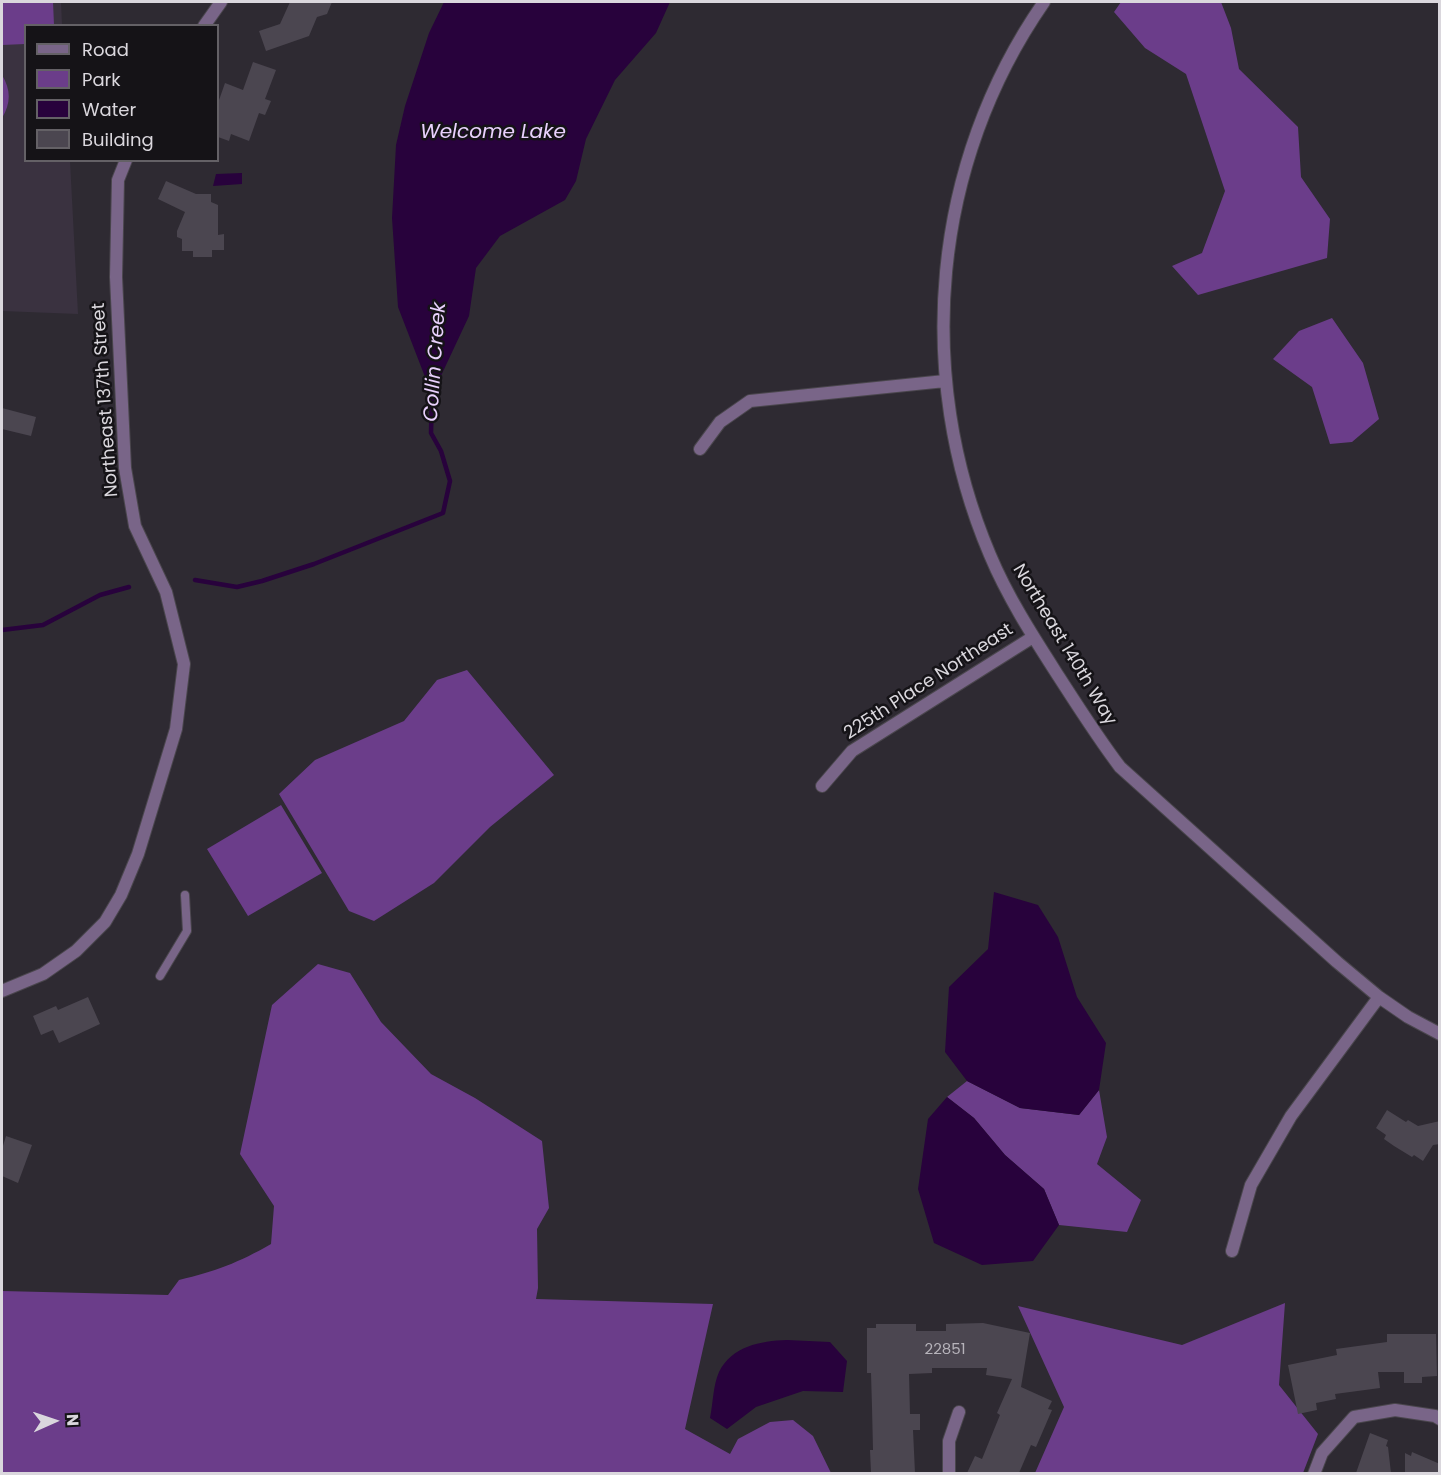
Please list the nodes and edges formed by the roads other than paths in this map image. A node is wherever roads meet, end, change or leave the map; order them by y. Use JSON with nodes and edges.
{"nodes":[{"id":1,"x":221,"y":2,"type":"edge"},
{"id":2,"x":1044,"y":2,"type":"edge"},
{"id":3,"x":205,"y":24,"type":"edge"},
{"id":4,"x":125,"y":162,"type":"edge"},
{"id":5,"x":945,"y":381,"type":"junction"},
{"id":6,"x":700,"y":449,"type":"dead end"},
{"id":7,"x":1034,"y":637,"type":"junction"},
{"id":8,"x":822,"y":786,"type":"dead end"},
{"id":9,"x":184,"y":895,"type":"dead end"},
{"id":10,"x":160,"y":976,"type":"dead end"},
{"id":11,"x":2,"y":990,"type":"edge"},
{"id":12,"x":1379,"y":998,"type":"junction"},
{"id":13,"x":1440,"y":1034,"type":"edge"},
{"id":14,"x":1233,"y":1251,"type":"dead end"},
{"id":15,"x":959,"y":1412,"type":"dead end"},
{"id":16,"x":1440,"y":1419,"type":"edge"},
{"id":17,"x":949,"y":1473,"type":"edge"},
{"id":18,"x":1314,"y":1473,"type":"edge"}],
"edges":[{"from":1,"to":3,"type":"street"},
{"from":2,"to":5,"type":"street","name":"Northeast 140th Way"},
{"from":4,"to":11,"type":"street","name":"Northeast 137th Street"},
{"from":5,"to":6,"type":"street"},
{"from":5,"to":7,"type":"street","name":"Northeast 140th Way"},
{"from":7,"to":8,"type":"street","name":"225th Place Northeast"},
{"from":7,"to":12,"type":"street","name":"Northeast 140th Way"},
{"from":9,"to":10,"type":"lane"},
{"from":12,"to":13,"type":"street","name":"Northeast 140th Way"},
{"from":12,"to":14,"type":"street"},
{"from":15,"to":17,"type":"street"},
{"from":16,"to":18,"type":"street"}]}
